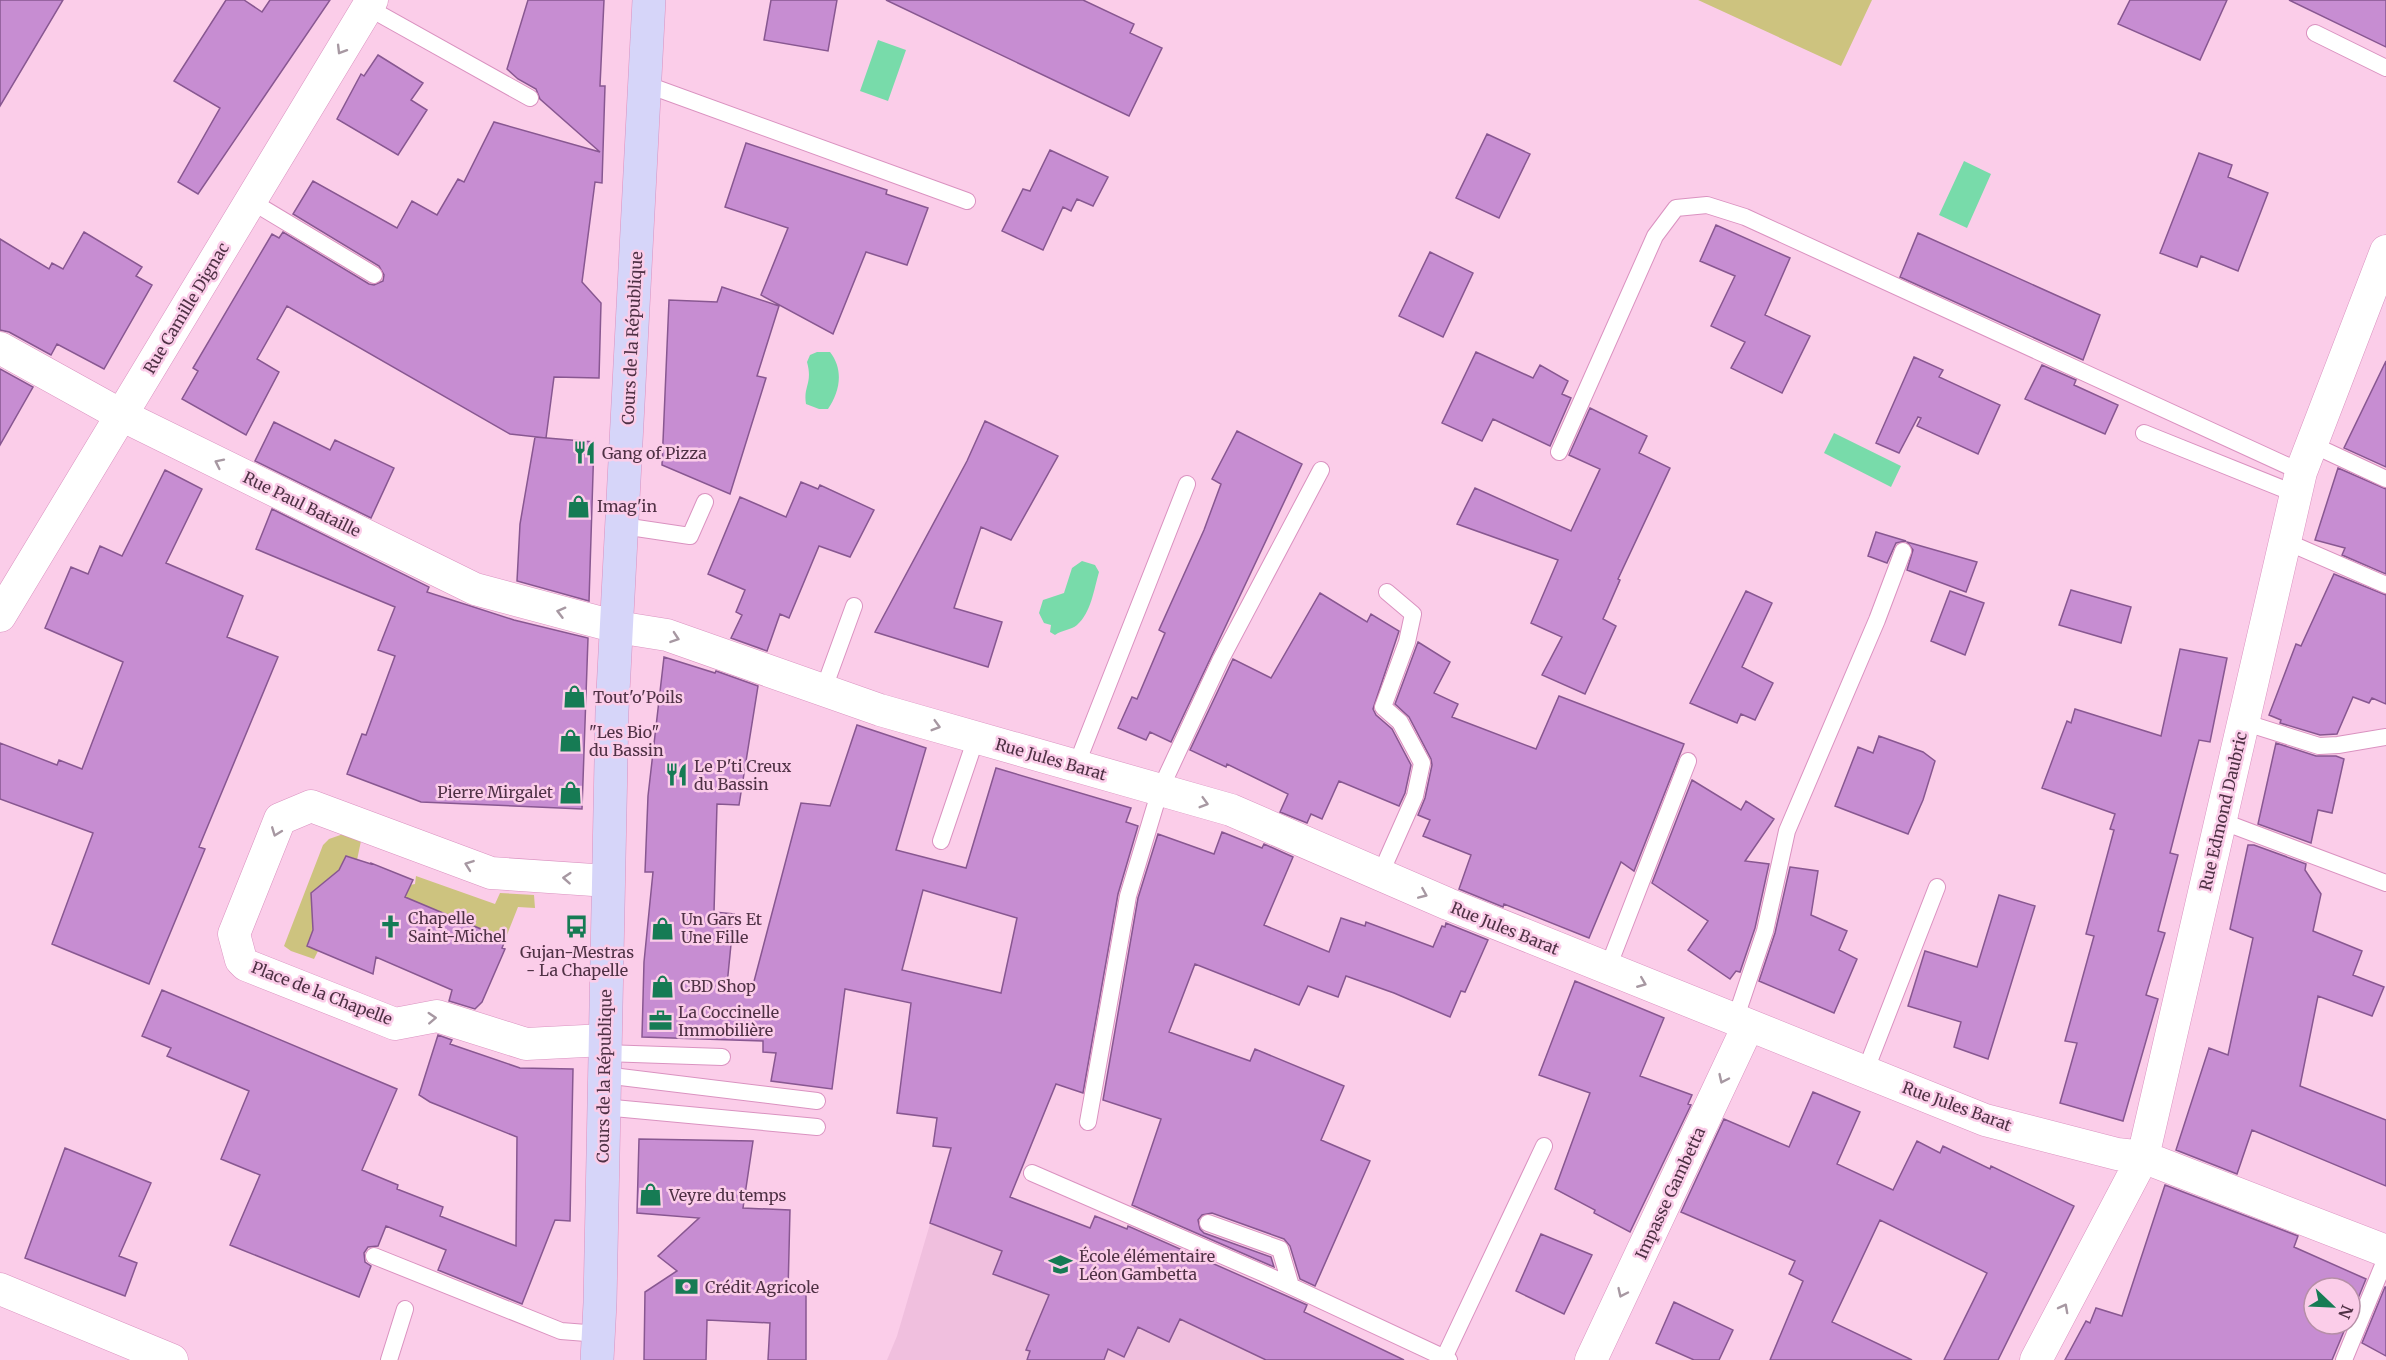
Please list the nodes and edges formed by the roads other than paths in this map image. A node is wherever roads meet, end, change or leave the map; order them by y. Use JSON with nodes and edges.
{"nodes":[{"id":1,"x":649,"y":0,"type":"edge"},
{"id":2,"x":370,"y":3,"type":"edge"},
{"id":3,"x":2315,"y":33,"type":"dead end"},
{"id":4,"x":2386,"y":68,"type":"edge"},
{"id":5,"x":645,"y":84,"type":"junction"},
{"id":6,"x":530,"y":98,"type":"dead end"},
{"id":7,"x":251,"y":201,"type":"junction"},
{"id":8,"x":967,"y":201,"type":"dead end"},
{"id":9,"x":2386,"y":251,"type":"edge"},
{"id":10,"x":374,"y":275,"type":"dead end"},
{"id":11,"x":0,"y":348,"type":"edge"},
{"id":12,"x":121,"y":415,"type":"junction"},
{"id":13,"x":2144,"y":433,"type":"dead end"},
{"id":14,"x":1559,"y":452,"type":"dead end"},
{"id":15,"x":1321,"y":470,"type":"dead end"},
{"id":16,"x":2302,"y":470,"type":"junction"},
{"id":17,"x":2386,"y":479,"type":"edge"},
{"id":18,"x":1186,"y":484,"type":"dead end"},
{"id":19,"x":705,"y":502,"type":"dead end"},
{"id":20,"x":623,"y":526,"type":"junction"},
{"id":21,"x":2284,"y":541,"type":"junction"},
{"id":22,"x":1903,"y":551,"type":"dead end"},
{"id":23,"x":2386,"y":585,"type":"edge"},
{"id":24,"x":1387,"y":592,"type":"dead end"},
{"id":25,"x":854,"y":606,"type":"dead end"},
{"id":26,"x":0,"y":616,"type":"edge"},
{"id":27,"x":617,"y":627,"type":"junction"},
{"id":28,"x":824,"y":691,"type":"junction"},
{"id":29,"x":2243,"y":722,"type":"junction"},
{"id":30,"x":2386,"y":737,"type":"edge"},
{"id":31,"x":976,"y":738,"type":"junction"},
{"id":32,"x":1688,"y":761,"type":"dead end"},
{"id":33,"x":1076,"y":766,"type":"junction"},
{"id":34,"x":1160,"y":790,"type":"junction"},
{"id":35,"x":2221,"y":821,"type":"junction"},
{"id":36,"x":941,"y":841,"type":"dead end"},
{"id":37,"x":1380,"y":875,"type":"junction"},
{"id":38,"x":608,"y":881,"type":"junction"},
{"id":39,"x":2386,"y":883,"type":"edge"},
{"id":40,"x":1936,"y":887,"type":"dead end"},
{"id":41,"x":1607,"y":970,"type":"junction"},
{"id":42,"x":1742,"y":1023,"type":"junction"},
{"id":43,"x":722,"y":1057,"type":"dead end"},
{"id":44,"x":604,"y":1069,"type":"junction"},
{"id":45,"x":1865,"y":1072,"type":"junction"},
{"id":46,"x":817,"y":1101,"type":"dead end"},
{"id":47,"x":1088,"y":1122,"type":"dead end"},
{"id":48,"x":817,"y":1127,"type":"dead end"},
{"id":49,"x":1544,"y":1146,"type":"dead end"},
{"id":50,"x":2143,"y":1157,"type":"junction"},
{"id":51,"x":1032,"y":1173,"type":"dead end"},
{"id":52,"x":1208,"y":1223,"type":"dead end"},
{"id":53,"x":2386,"y":1251,"type":"edge"},
{"id":54,"x":374,"y":1256,"type":"dead end"},
{"id":55,"x":2386,"y":1258,"type":"edge"},
{"id":56,"x":1292,"y":1286,"type":"junction"},
{"id":57,"x":0,"y":1289,"type":"edge"},
{"id":58,"x":405,"y":1309,"type":"dead end"},
{"id":59,"x":598,"y":1347,"type":"edge"},
{"id":60,"x":1446,"y":1359,"type":"edge"},
{"id":61,"x":172,"y":1360,"type":"edge"},
{"id":62,"x":389,"y":1360,"type":"edge"},
{"id":63,"x":1591,"y":1360,"type":"edge"},
{"id":64,"x":2037,"y":1360,"type":"edge"},
{"id":65,"x":2344,"y":1360,"type":"edge"}],
"edges":[{"from":1,"to":5,"type":"main road","name":"Cours de la République"},
{"from":2,"to":6,"type":"lane"},
{"from":2,"to":7,"type":"street","name":"Rue Camille Dignac","one_way":true},
{"from":3,"to":4,"type":"lane"},
{"from":5,"to":8,"type":"lane"},
{"from":5,"to":20,"type":"main road","name":"Cours de la République"},
{"from":7,"to":10,"type":"lane"},
{"from":7,"to":12,"type":"street","name":"Rue Camille Dignac"},
{"from":9,"to":16,"type":"street","name":"Rue Edmond Daubric"},
{"from":11,"to":12,"type":"street","name":"Rue Paul Bataille"},
{"from":12,"to":26,"type":"street","name":"Rue Camille Dignac"},
{"from":27,"to":12,"type":"street","name":"Rue Paul Bataille","one_way":true},
{"from":13,"to":16,"type":"lane"},
{"from":14,"to":16,"type":"lane"},
{"from":15,"to":34,"type":"lane"},
{"from":16,"to":17,"type":"lane"},
{"from":16,"to":21,"type":"street","name":"Rue Edmond Daubric"},
{"from":18,"to":33,"type":"lane"},
{"from":19,"to":20,"type":"lane"},
{"from":20,"to":27,"type":"main road","name":"Cours de la République"},
{"from":21,"to":23,"type":"lane"},
{"from":21,"to":29,"type":"street","name":"Rue Edmond Daubric"},
{"from":22,"to":42,"type":"lane"},
{"from":24,"to":37,"type":"lane"},
{"from":25,"to":28,"type":"lane"},
{"from":27,"to":28,"type":"street","name":"Rue Jules Barat","one_way":true},
{"from":27,"to":38,"type":"main road","name":"Cours de la République"},
{"from":28,"to":31,"type":"street","name":"Rue Jules Barat","one_way":true},
{"from":29,"to":30,"type":"lane"},
{"from":29,"to":35,"type":"street","name":"Rue Edmond Daubric"},
{"from":31,"to":33,"type":"street","name":"Rue Jules Barat"},
{"from":31,"to":36,"type":"lane"},
{"from":32,"to":41,"type":"lane"},
{"from":33,"to":34,"type":"street","name":"Rue Jules Barat"},
{"from":34,"to":37,"type":"street","name":"Rue Jules Barat","one_way":true},
{"from":34,"to":47,"type":"lane"},
{"from":35,"to":39,"type":"lane"},
{"from":35,"to":50,"type":"street","name":"Rue Edmond Daubric"},
{"from":37,"to":41,"type":"street","name":"Rue Jules Barat","one_way":true},
{"from":38,"to":44,"type":"main road","name":"Cours de la République"},
{"from":38,"to":44,"type":"street","name":"Place de la Chapelle","one_way":true},
{"from":40,"to":45,"type":"lane"},
{"from":41,"to":42,"type":"street","name":"Rue Jules Barat","one_way":true},
{"from":42,"to":45,"type":"street","name":"Rue Jules Barat"},
{"from":42,"to":63,"type":"street","name":"Impasse Gambetta","one_way":true},
{"from":43,"to":44,"type":"lane"},
{"from":44,"to":46,"type":"lane"},
{"from":44,"to":48,"type":"lane"},
{"from":44,"to":59,"type":"main road","name":"Cours de la République"},
{"from":45,"to":50,"type":"street","name":"Rue Jules Barat"},
{"from":49,"to":60,"type":"lane"},
{"from":50,"to":53,"type":"street","name":"Rue Jules Barat"},
{"from":64,"to":50,"type":"street","name":"Rue Edmond Daubric","one_way":true},
{"from":51,"to":56,"type":"lane"},
{"from":52,"to":56,"type":"lane"},
{"from":54,"to":59,"type":"lane"},
{"from":55,"to":65,"type":"lane"},
{"from":56,"to":60,"type":"lane"},
{"from":57,"to":61,"type":"street"},
{"from":58,"to":62,"type":"lane"}]}
